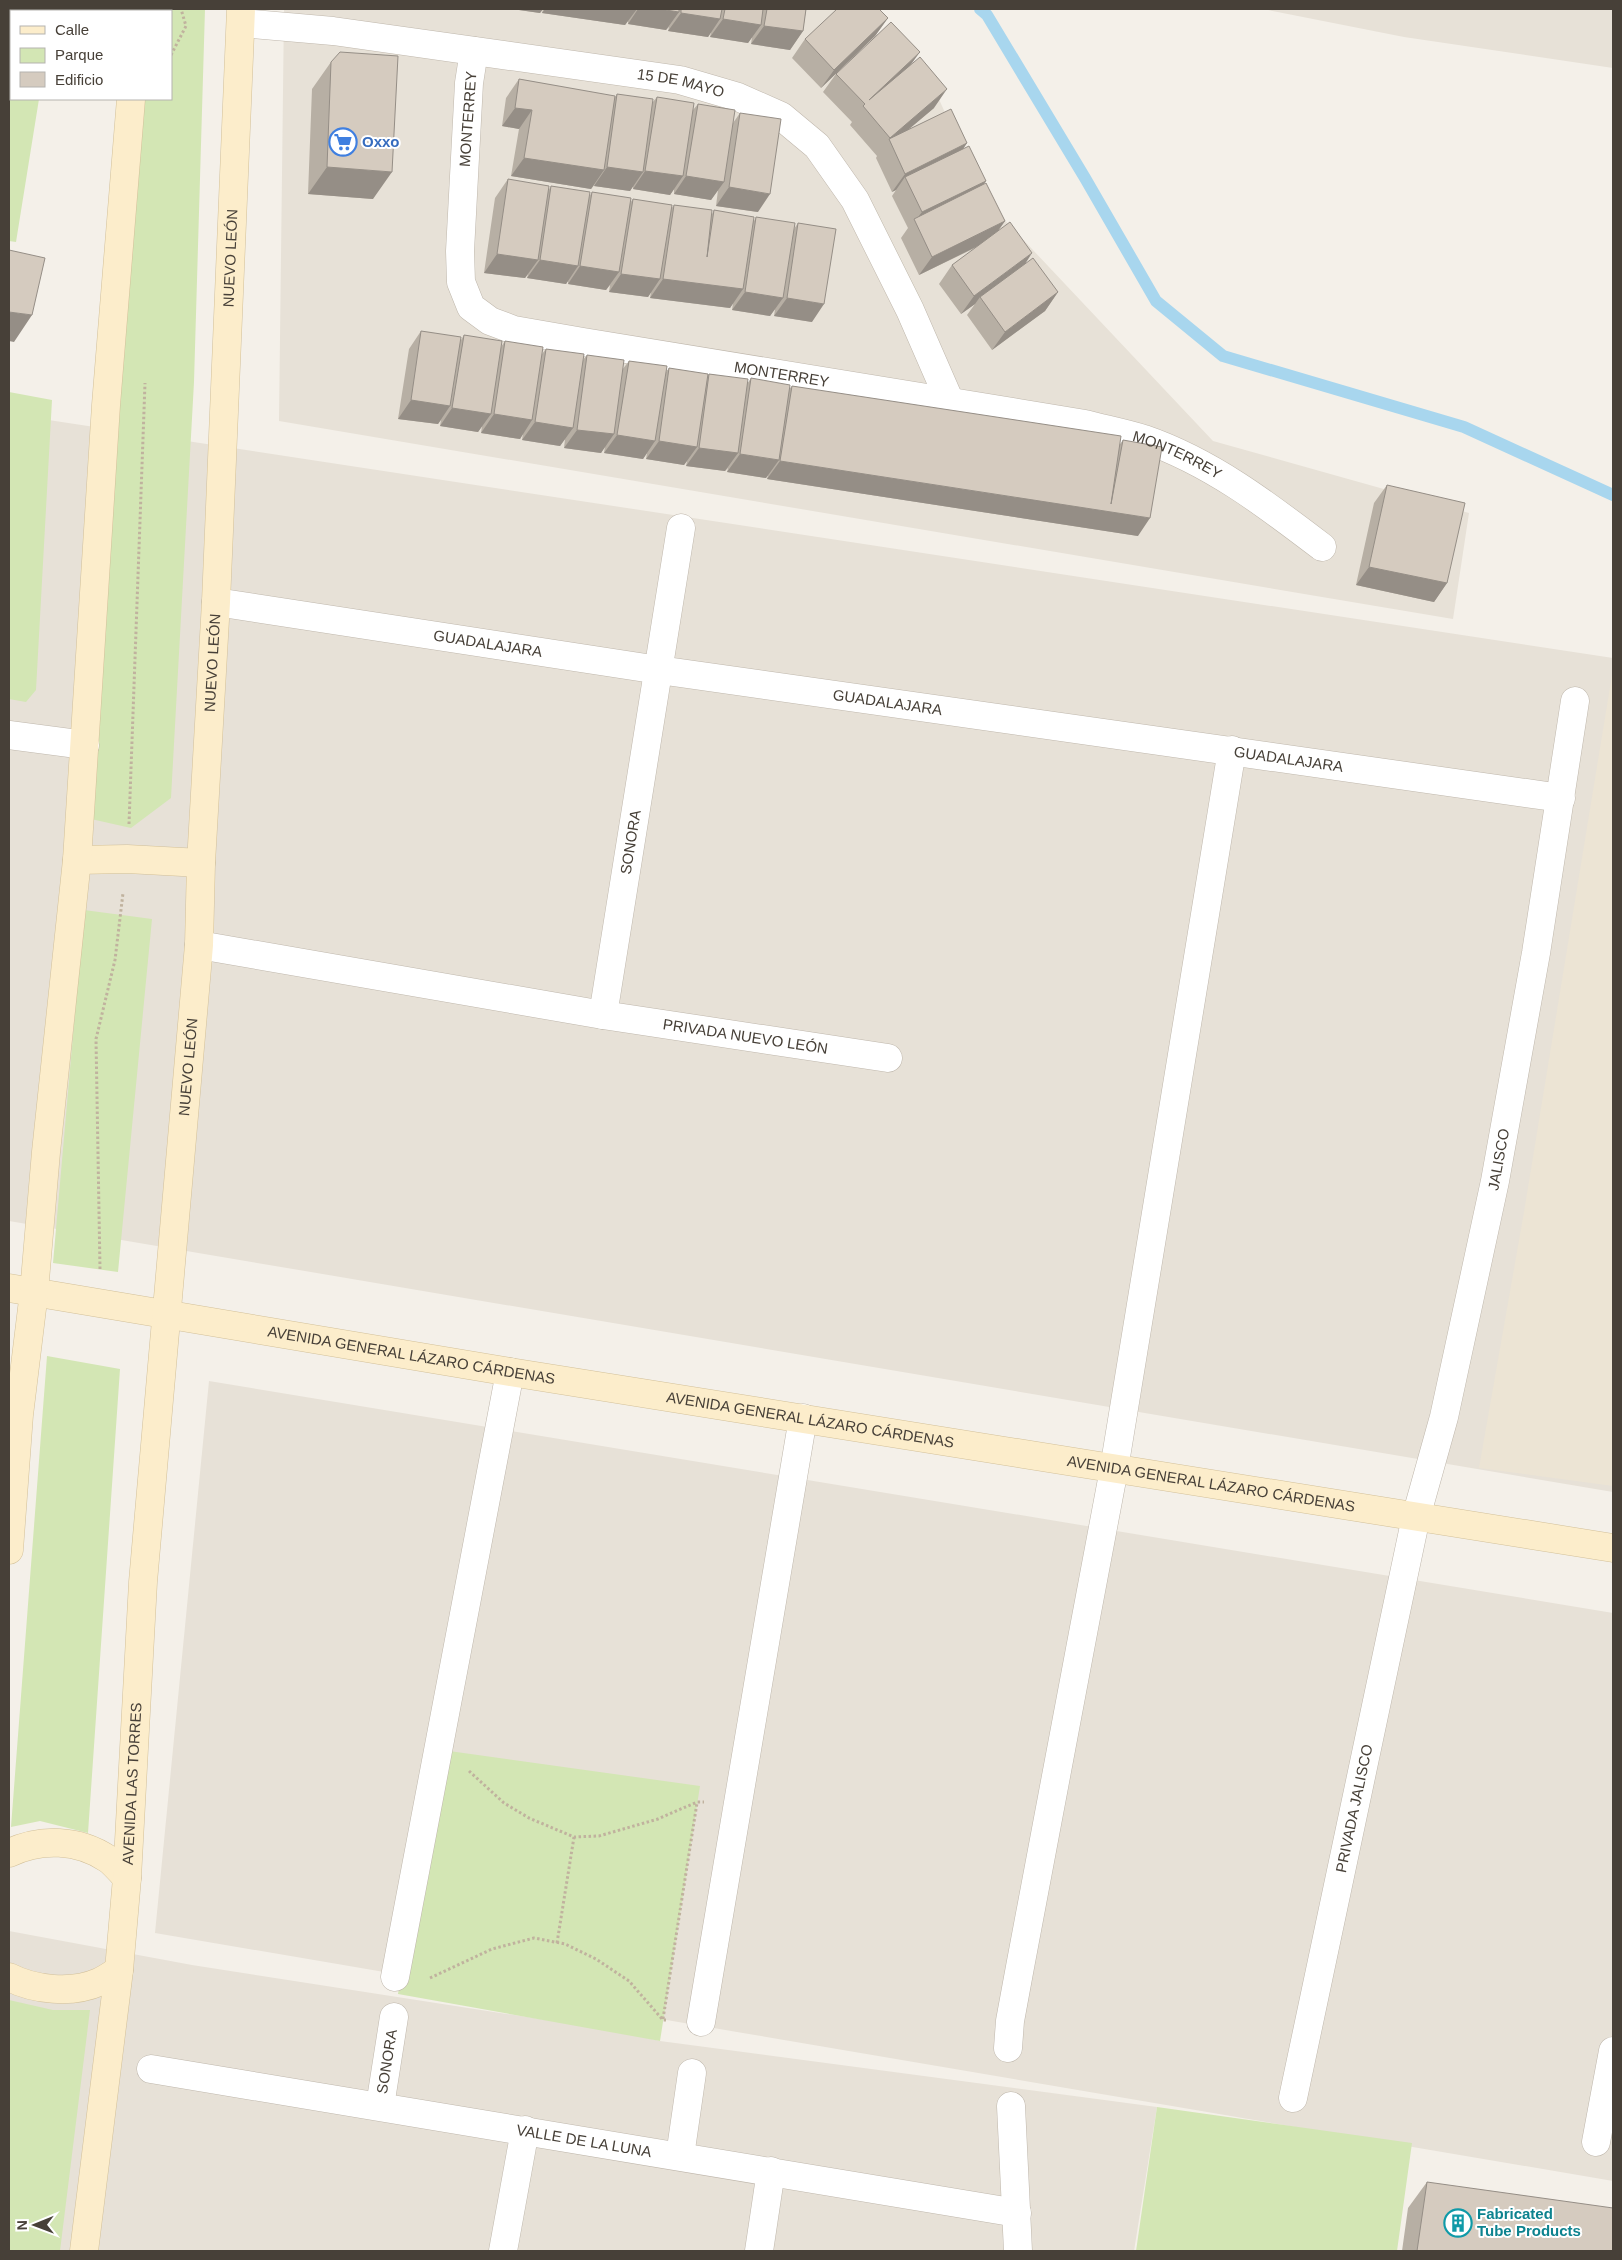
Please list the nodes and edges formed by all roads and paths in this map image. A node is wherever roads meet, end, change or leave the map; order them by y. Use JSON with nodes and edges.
{"nodes":[{"id":1,"x":181,"y":9,"type":"edge"},
{"id":2,"x":241,"y":16,"type":"edge"},
{"id":3,"x":474,"y":50,"type":"junction"},
{"id":4,"x":172,"y":53,"type":"edge"},
{"id":5,"x":131,"y":100,"type":"edge"},
{"id":6,"x":146,"y":381,"type":"dead end"},
{"id":7,"x":951,"y":404,"type":"junction"},
{"id":8,"x":681,"y":528,"type":"dead end"},
{"id":9,"x":1322,"y":547,"type":"dead end"},
{"id":10,"x":216,"y":602,"type":"junction"},
{"id":11,"x":659,"y":670,"type":"junction"},
{"id":12,"x":1576,"y":701,"type":"dead end"},
{"id":13,"x":9,"y":735,"type":"edge"},
{"id":14,"x":85,"y":745,"type":"junction"},
{"id":15,"x":1232,"y":750,"type":"junction"},
{"id":16,"x":1561,"y":798,"type":"junction"},
{"id":17,"x":128,"y":859,"type":"junction"},
{"id":18,"x":77,"y":860,"type":"junction"},
{"id":19,"x":201,"y":864,"type":"junction"},
{"id":20,"x":200,"y":945,"type":"junction"},
{"id":21,"x":603,"y":1015,"type":"junction"},
{"id":22,"x":888,"y":1058,"type":"dead end"},
{"id":23,"x":21,"y":1290,"type":"edge"},
{"id":24,"x":100,"y":1303,"type":"junction"},
{"id":25,"x":165,"y":1316,"type":"junction"},
{"id":26,"x":510,"y":1372,"type":"junction"},
{"id":27,"x":803,"y":1418,"type":"junction"},
{"id":28,"x":1114,"y":1469,"type":"junction"},
{"id":29,"x":1416,"y":1517,"type":"junction"},
{"id":30,"x":1613,"y":1548,"type":"edge"},
{"id":31,"x":9,"y":1550,"type":"edge"},
{"id":32,"x":440,"y":1742,"type":"junction"},
{"id":33,"x":574,"y":1837,"type":"junction"},
{"id":34,"x":9,"y":1853,"type":"edge"},
{"id":35,"x":128,"y":1878,"type":"junction"},
{"id":36,"x":557,"y":1943,"type":"junction"},
{"id":37,"x":119,"y":1970,"type":"junction"},
{"id":38,"x":9,"y":1977,"type":"edge"},
{"id":39,"x":396,"y":1977,"type":"joint"},
{"id":40,"x":394,"y":2017,"type":"dead end"},
{"id":41,"x":701,"y":2022,"type":"dead end"},
{"id":42,"x":1008,"y":2048,"type":"dead end"},
{"id":43,"x":1613,"y":2052,"type":"edge"},
{"id":44,"x":151,"y":2069,"type":"dead end"},
{"id":45,"x":692,"y":2073,"type":"dead end"},
{"id":46,"x":1293,"y":2098,"type":"dead end"},
{"id":47,"x":380,"y":2106,"type":"junction"},
{"id":48,"x":1011,"y":2106,"type":"dead end"},
{"id":49,"x":525,"y":2130,"type":"junction"},
{"id":50,"x":1596,"y":2142,"type":"dead end"},
{"id":51,"x":680,"y":2156,"type":"junction"},
{"id":52,"x":771,"y":2171,"type":"junction"},
{"id":53,"x":1016,"y":2213,"type":"junction"},
{"id":54,"x":84,"y":2251,"type":"edge"},
{"id":55,"x":503,"y":2251,"type":"edge"},
{"id":56,"x":759,"y":2251,"type":"edge"},
{"id":57,"x":1018,"y":2251,"type":"edge"}],
"edges":[{"from":1,"to":4,"type":"path"},
{"from":2,"to":3,"type":"street","name":"15 DE MAYO"},
{"from":2,"to":10,"type":"street","name":"NUEVO LEÓN"},
{"from":3,"to":7,"type":"street","name":"15 DE MAYO"},
{"from":3,"to":7,"type":"street","name":"MONTERREY"},
{"from":5,"to":14,"type":"street"},
{"from":6,"to":17,"type":"path"},
{"from":7,"to":9,"type":"street","name":"MONTERREY"},
{"from":8,"to":11,"type":"street","name":"SONORA"},
{"from":10,"to":11,"type":"street","name":"GUADALAJARA"},
{"from":10,"to":19,"type":"street","name":"NUEVO LEÓN"},
{"from":11,"to":15,"type":"street","name":"GUADALAJARA"},
{"from":11,"to":21,"type":"street","name":"SONORA"},
{"from":12,"to":16,"type":"street"},
{"from":13,"to":14,"type":"street"},
{"from":14,"to":18,"type":"street"},
{"from":15,"to":16,"type":"street","name":"GUADALAJARA"},
{"from":15,"to":28,"type":"street"},
{"from":16,"to":29,"type":"street","name":"JALISCO"},
{"from":17,"to":18,"type":"street"},
{"from":17,"to":19,"type":"street"},
{"from":17,"to":24,"type":"path"},
{"from":18,"to":23,"type":"street"},
{"from":19,"to":20,"type":"street","name":"NUEVO LEÓN"},
{"from":20,"to":21,"type":"street","name":"PRIVADA NUEVO LEÓN"},
{"from":20,"to":25,"type":"street","name":"NUEVO LEÓN"},
{"from":21,"to":22,"type":"street","name":"PRIVADA NUEVO LEÓN"},
{"from":23,"to":24,"type":"street","name":"AVENIDA GENERAL LÁZARO CÁRDENAS"},
{"from":23,"to":31,"type":"street"},
{"from":24,"to":25,"type":"street","name":"AVENIDA GENERAL LÁZARO CÁRDENAS"},
{"from":25,"to":26,"type":"street","name":"AVENIDA GENERAL LÁZARO CÁRDENAS"},
{"from":25,"to":35,"type":"street","name":"AVENIDA LAS TORRES"},
{"from":26,"to":27,"type":"street","name":"AVENIDA GENERAL LÁZARO CÁRDENAS"},
{"from":26,"to":32,"type":"street"},
{"from":27,"to":28,"type":"street","name":"AVENIDA GENERAL LÁZARO CÁRDENAS"},
{"from":27,"to":41,"type":"street"},
{"from":28,"to":29,"type":"street","name":"AVENIDA GENERAL LÁZARO CÁRDENAS"},
{"from":28,"to":42,"type":"street"},
{"from":29,"to":30,"type":"street","name":"AVENIDA GENERAL LÁZARO CÁRDENAS"},
{"from":29,"to":46,"type":"street","name":"PRIVADA JALISCO"},
{"from":32,"to":33,"type":"path"},
{"from":32,"to":39,"type":"street"},
{"from":33,"to":36,"type":"path"},
{"from":33,"to":36,"type":"path"},
{"from":34,"to":35,"type":"street"},
{"from":35,"to":37,"type":"street","name":"AVENIDA LAS TORRES"},
{"from":36,"to":39,"type":"path"},
{"from":37,"to":38,"type":"street"},
{"from":37,"to":54,"type":"street","name":"AVENIDA LAS TORRES"},
{"from":40,"to":47,"type":"street","name":"SONORA"},
{"from":43,"to":50,"type":"street"},
{"from":44,"to":47,"type":"street","name":"VALLE DE LA LUNA"},
{"from":45,"to":51,"type":"street"},
{"from":47,"to":49,"type":"street","name":"VALLE DE LA LUNA"},
{"from":48,"to":53,"type":"street"},
{"from":49,"to":51,"type":"street","name":"VALLE DE LA LUNA"},
{"from":49,"to":55,"type":"street"},
{"from":51,"to":52,"type":"street","name":"VALLE DE LA LUNA"},
{"from":52,"to":53,"type":"street","name":"VALLE DE LA LUNA"},
{"from":52,"to":56,"type":"street"},
{"from":53,"to":57,"type":"street"}]}
